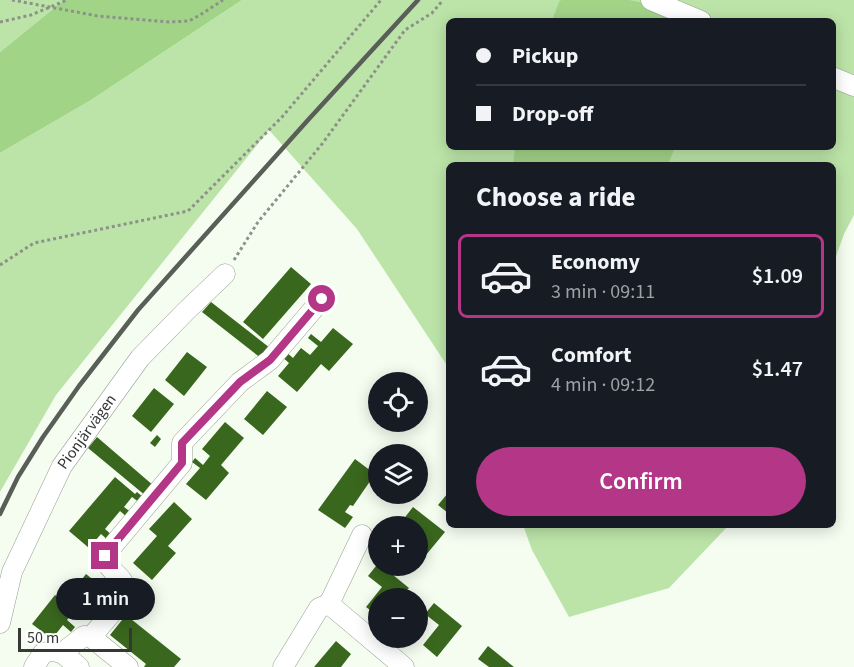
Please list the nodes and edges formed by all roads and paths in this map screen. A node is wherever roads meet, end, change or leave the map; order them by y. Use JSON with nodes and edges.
{"nodes":[{"id":1,"x":12,"y":0,"type":"edge"},
{"id":2,"x":67,"y":0,"type":"edge"},
{"id":3,"x":223,"y":0,"type":"edge"},
{"id":4,"x":381,"y":0,"type":"edge"},
{"id":5,"x":443,"y":0,"type":"edge"},
{"id":6,"x":651,"y":0,"type":"edge"},
{"id":7,"x":49,"y":7,"type":"junction"},
{"id":8,"x":693,"y":18,"type":"edge"},
{"id":9,"x":0,"y":22,"type":"edge"},
{"id":10,"x":836,"y":79,"type":"edge"},
{"id":11,"x":854,"y":86,"type":"edge"},
{"id":12,"x":0,"y":265,"type":"edge"},
{"id":13,"x":225,"y":274,"type":"joint"},
{"id":14,"x":322,"y":299,"type":"dead end"},
{"id":15,"x":362,"y":535,"type":"dead end"},
{"id":16,"x":329,"y":604,"type":"junction"},
{"id":17,"x":0,"y":623,"type":"edge"},
{"id":18,"x":90,"y":637,"type":"junction"},
{"id":19,"x":63,"y":653,"type":"junction"},
{"id":20,"x":34,"y":667,"type":"edge"},
{"id":21,"x":79,"y":667,"type":"edge"},
{"id":22,"x":128,"y":667,"type":"edge"},
{"id":23,"x":283,"y":667,"type":"edge"},
{"id":24,"x":404,"y":667,"type":"edge"}],
"edges":[{"from":1,"to":7,"type":"path"},
{"from":2,"to":7,"type":"path"},
{"from":3,"to":7,"type":"path"},
{"from":4,"to":12,"type":"path"},
{"from":5,"to":13,"type":"path"},
{"from":6,"to":8,"type":"street"},
{"from":7,"to":9,"type":"path"},
{"from":10,"to":11,"type":"street"},
{"from":13,"to":17,"type":"street","name":"Pionjärvägen"},
{"from":14,"to":18,"type":"street"},
{"from":15,"to":16,"type":"street"},
{"from":16,"to":23,"type":"street"},
{"from":16,"to":24,"type":"street"},
{"from":18,"to":19,"type":"street"},
{"from":18,"to":22,"type":"street"},
{"from":19,"to":20,"type":"street"},
{"from":19,"to":21,"type":"street"}]}
